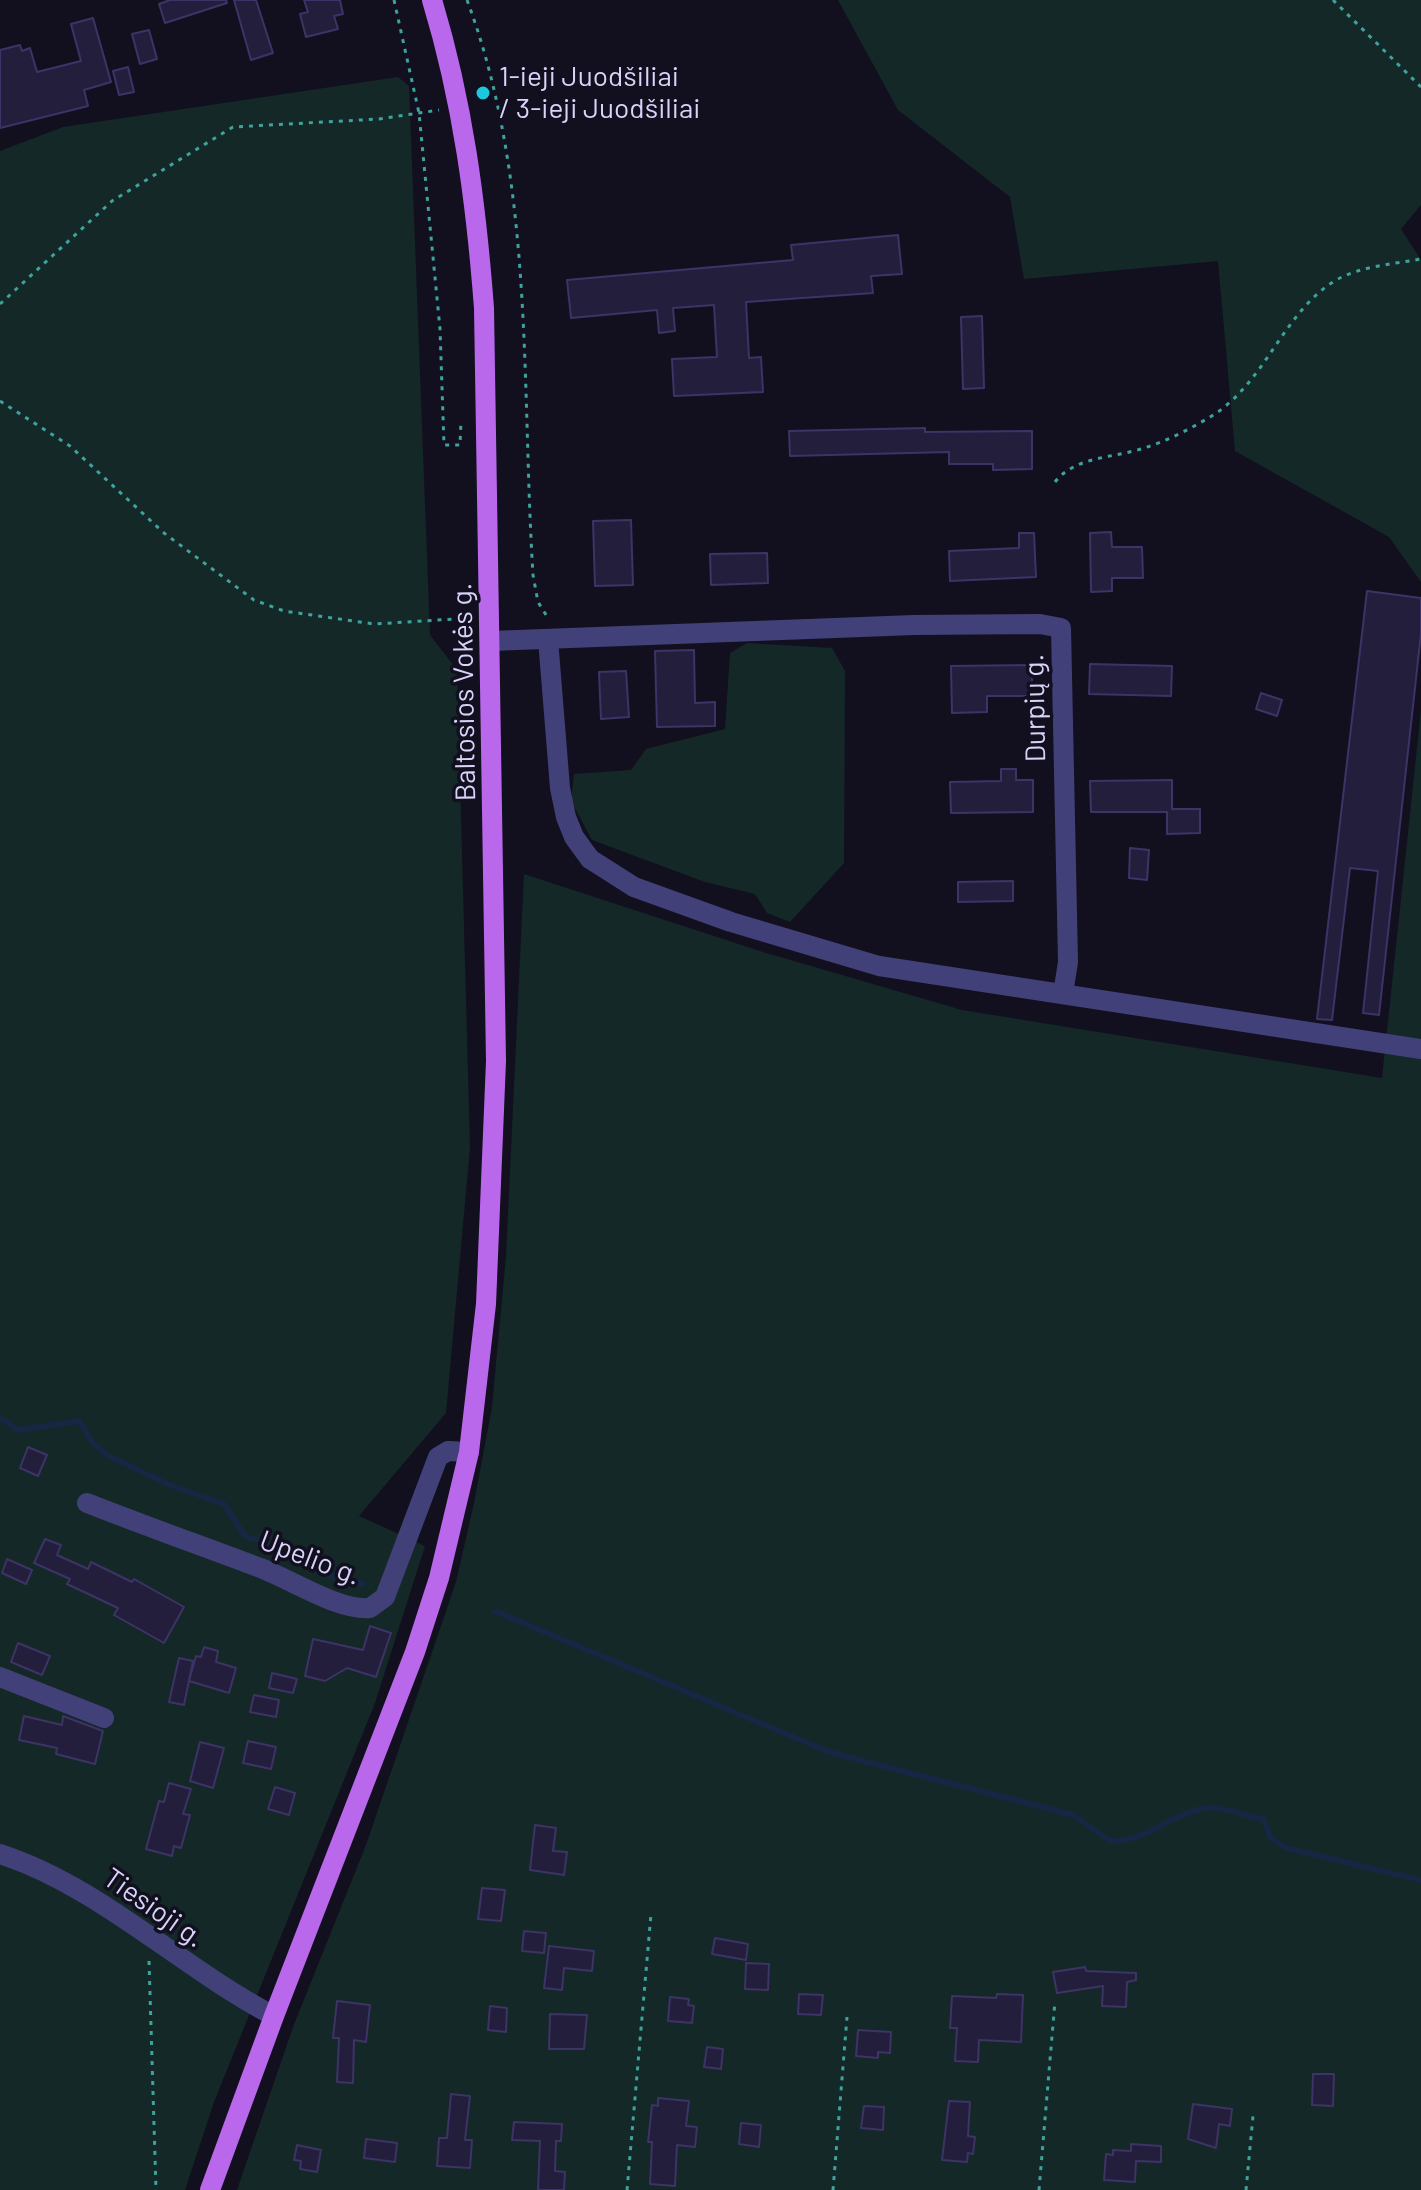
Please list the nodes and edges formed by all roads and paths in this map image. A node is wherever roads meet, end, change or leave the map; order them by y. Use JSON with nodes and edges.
{"nodes":[{"id":1,"x":394,"y":0,"type":"edge"},
{"id":2,"x":432,"y":0,"type":"edge"},
{"id":3,"x":467,"y":0,"type":"edge"},
{"id":4,"x":1333,"y":0,"type":"edge"},
{"id":5,"x":1421,"y":87,"type":"edge"},
{"id":6,"x":461,"y":107,"type":"junction"},
{"id":7,"x":419,"y":113,"type":"junction"},
{"id":8,"x":1421,"y":259,"type":"edge"},
{"id":9,"x":0,"y":304,"type":"edge"},
{"id":10,"x":0,"y":401,"type":"edge"},
{"id":11,"x":461,"y":421,"type":"dead end"},
{"id":12,"x":1055,"y":482,"type":"dead end"},
{"id":13,"x":491,"y":618,"type":"junction"},
{"id":14,"x":553,"y":639,"type":"junction"},
{"id":15,"x":491,"y":641,"type":"junction"},
{"id":16,"x":1063,"y":994,"type":"junction"},
{"id":17,"x":1421,"y":1049,"type":"edge"},
{"id":18,"x":469,"y":1452,"type":"junction"},
{"id":19,"x":87,"y":1503,"type":"dead end"},
{"id":20,"x":0,"y":1677,"type":"edge"},
{"id":21,"x":104,"y":1718,"type":"dead end"},
{"id":22,"x":0,"y":1854,"type":"edge"},
{"id":23,"x":651,"y":1914,"type":"dead end"},
{"id":24,"x":149,"y":1937,"type":"junction"},
{"id":25,"x":1055,"y":2001,"type":"dead end"},
{"id":26,"x":274,"y":2016,"type":"junction"},
{"id":27,"x":847,"y":2017,"type":"dead end"},
{"id":28,"x":1253,"y":2116,"type":"dead end"},
{"id":29,"x":156,"y":2190,"type":"edge"},
{"id":30,"x":210,"y":2190,"type":"edge"},
{"id":31,"x":627,"y":2190,"type":"edge"},
{"id":32,"x":833,"y":2190,"type":"edge"},
{"id":33,"x":1039,"y":2190,"type":"edge"},
{"id":34,"x":1246,"y":2190,"type":"edge"}],
"edges":[{"from":1,"to":7,"type":"path"},
{"from":2,"to":6,"type":"main road","name":"Baltosios Vokės g."},
{"from":3,"to":14,"type":"path"},
{"from":4,"to":5,"type":"path"},
{"from":6,"to":7,"type":"path"},
{"from":6,"to":13,"type":"main road","name":"Baltosios Vokės g."},
{"from":7,"to":9,"type":"path"},
{"from":7,"to":11,"type":"path"},
{"from":8,"to":12,"type":"path"},
{"from":10,"to":13,"type":"path"},
{"from":13,"to":15,"type":"main road","name":"Baltosios Vokės g."},
{"from":14,"to":15,"type":"street","name":"Durpių g."},
{"from":14,"to":16,"type":"street"},
{"from":14,"to":16,"type":"street","name":"Durpių g."},
{"from":15,"to":18,"type":"main road","name":"Baltosios Vokės g."},
{"from":16,"to":17,"type":"street"},
{"from":18,"to":19,"type":"street","name":"Upelio g."},
{"from":18,"to":26,"type":"main road","name":"Baltosios Vokės g."},
{"from":20,"to":21,"type":"street"},
{"from":22,"to":24,"type":"street","name":"Tiesioji g."},
{"from":23,"to":31,"type":"path"},
{"from":24,"to":26,"type":"street","name":"Tiesioji g."},
{"from":24,"to":29,"type":"path"},
{"from":25,"to":33,"type":"path"},
{"from":26,"to":30,"type":"main road","name":"Baltosios Vokės g."},
{"from":27,"to":32,"type":"path"},
{"from":28,"to":34,"type":"path"}]}
